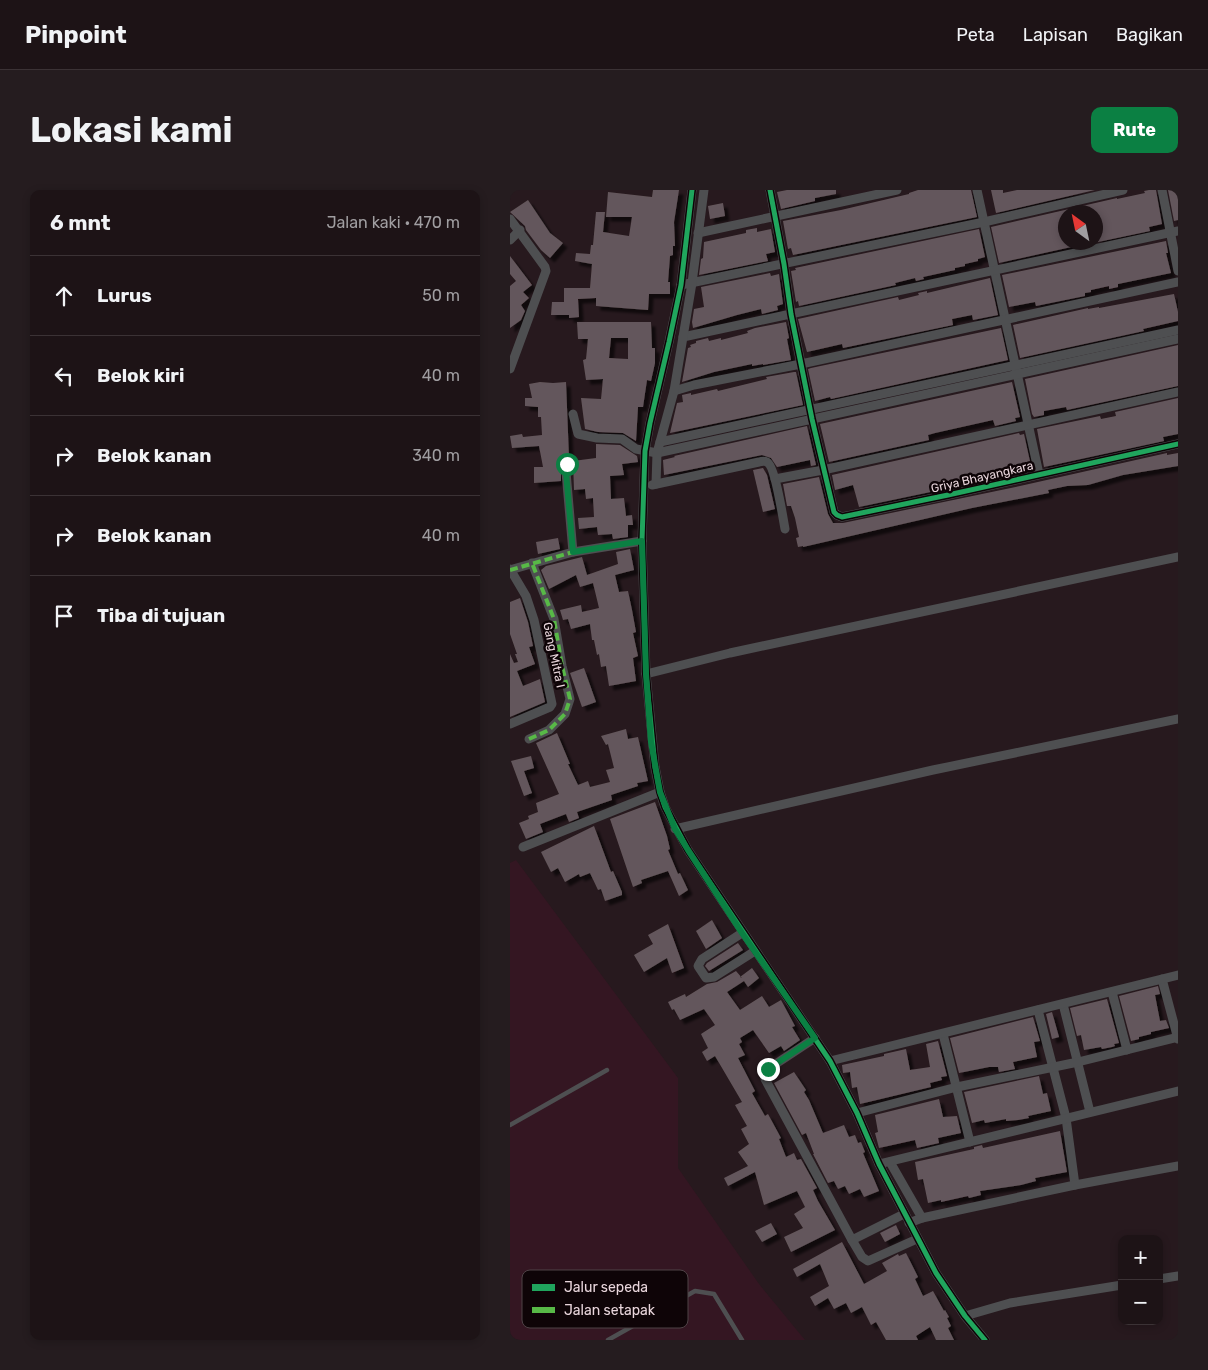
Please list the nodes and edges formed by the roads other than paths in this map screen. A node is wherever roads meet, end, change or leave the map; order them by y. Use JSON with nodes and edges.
{"nodes":[{"id":1,"x":692,"y":190,"type":"edge"},
{"id":2,"x":704,"y":190,"type":"edge"},
{"id":3,"x":770,"y":190,"type":"edge"},
{"id":4,"x":897,"y":190,"type":"edge"},
{"id":5,"x":977,"y":190,"type":"edge"},
{"id":6,"x":1123,"y":190,"type":"edge"},
{"id":7,"x":1162,"y":190,"type":"edge"},
{"id":8,"x":776,"y":215,"type":"junction"},
{"id":9,"x":510,"y":219,"type":"edge"},
{"id":10,"x":984,"y":222,"type":"junction"},
{"id":11,"x":520,"y":230,"type":"junction"},
{"id":12,"x":1174,"y":232,"type":"edge"},
{"id":13,"x":698,"y":233,"type":"junction"},
{"id":14,"x":510,"y":240,"type":"edge"},
{"id":15,"x":784,"y":264,"type":"junction"},
{"id":16,"x":994,"y":270,"type":"junction"},
{"id":17,"x":1178,"y":271,"type":"edge"},
{"id":18,"x":1178,"y":282,"type":"edge"},
{"id":19,"x":692,"y":283,"type":"junction"},
{"id":20,"x":681,"y":285,"type":"junction"},
{"id":21,"x":791,"y":314,"type":"junction"},
{"id":22,"x":1005,"y":321,"type":"junction"},
{"id":23,"x":1178,"y":330,"type":"edge"},
{"id":24,"x":683,"y":337,"type":"junction"},
{"id":25,"x":1178,"y":340,"type":"edge"},
{"id":26,"x":801,"y":364,"type":"junction"},
{"id":27,"x":510,"y":369,"type":"edge"},
{"id":28,"x":1017,"y":371,"type":"junction"},
{"id":29,"x":674,"y":391,"type":"junction"},
{"id":30,"x":1178,"y":392,"type":"edge"},
{"id":31,"x":811,"y":413,"type":"junction"},
{"id":32,"x":574,"y":414,"type":"dead end"},
{"id":33,"x":1028,"y":425,"type":"junction"},
{"id":34,"x":660,"y":442,"type":"junction"},
{"id":35,"x":1178,"y":444,"type":"edge"},
{"id":36,"x":645,"y":451,"type":"junction"},
{"id":37,"x":657,"y":453,"type":"junction"},
{"id":38,"x":567,"y":464,"type":"dead end"},
{"id":39,"x":824,"y":470,"type":"junction"},
{"id":40,"x":1039,"y":474,"type":"junction"},
{"id":41,"x":775,"y":479,"type":"junction"},
{"id":42,"x":656,"y":484,"type":"junction"},
{"id":43,"x":644,"y":486,"type":"junction"},
{"id":44,"x":785,"y":529,"type":"dead end"},
{"id":45,"x":642,"y":541,"type":"junction"},
{"id":46,"x":573,"y":552,"type":"junction"},
{"id":47,"x":1178,"y":557,"type":"edge"},
{"id":48,"x":530,"y":563,"type":"junction"},
{"id":49,"x":511,"y":570,"type":"edge"},
{"id":50,"x":646,"y":674,"type":"junction"},
{"id":51,"x":1178,"y":719,"type":"edge"},
{"id":52,"x":510,"y":724,"type":"edge"},
{"id":53,"x":529,"y":740,"type":"dead end"},
{"id":54,"x":660,"y":792,"type":"junction"},
{"id":55,"x":675,"y":829,"type":"junction"},
{"id":56,"x":524,"y":847,"type":"dead end"},
{"id":57,"x":742,"y":933,"type":"junction"},
{"id":58,"x":755,"y":951,"type":"junction"},
{"id":59,"x":1178,"y":975,"type":"edge"},
{"id":60,"x":1162,"y":979,"type":"junction"},
{"id":61,"x":1112,"y":992,"type":"junction"},
{"id":62,"x":1063,"y":1004,"type":"junction"},
{"id":63,"x":1038,"y":1010,"type":"junction"},
{"id":64,"x":943,"y":1034,"type":"junction"},
{"id":65,"x":815,"y":1038,"type":"junction"},
{"id":66,"x":1178,"y":1038,"type":"edge"},
{"id":67,"x":1127,"y":1050,"type":"junction"},
{"id":68,"x":830,"y":1062,"type":"junction"},
{"id":69,"x":1078,"y":1062,"type":"junction"},
{"id":70,"x":1052,"y":1067,"type":"junction"},
{"id":71,"x":607,"y":1070,"type":"dead end"},
{"id":72,"x":956,"y":1087,"type":"junction"},
{"id":73,"x":1178,"y":1091,"type":"edge"},
{"id":74,"x":1090,"y":1112,"type":"junction"},
{"id":75,"x":857,"y":1113,"type":"junction"},
{"id":76,"x":1066,"y":1118,"type":"junction"},
{"id":77,"x":510,"y":1124,"type":"edge"},
{"id":78,"x":970,"y":1142,"type":"junction"},
{"id":79,"x":890,"y":1162,"type":"junction"},
{"id":80,"x":879,"y":1164,"type":"junction"},
{"id":81,"x":1178,"y":1166,"type":"edge"},
{"id":82,"x":1075,"y":1185,"type":"junction"},
{"id":83,"x":904,"y":1214,"type":"junction"},
{"id":84,"x":922,"y":1218,"type":"junction"},
{"id":85,"x":909,"y":1223,"type":"junction"},
{"id":86,"x":917,"y":1239,"type":"junction"},
{"id":87,"x":852,"y":1240,"type":"junction"},
{"id":88,"x":1178,"y":1276,"type":"edge"},
{"id":89,"x":1163,"y":1278,"type":"edge"},
{"id":90,"x":1118,"y":1286,"type":"edge"},
{"id":91,"x":688,"y":1295,"type":"edge"},
{"id":92,"x":965,"y":1316,"type":"junction"},
{"id":93,"x":629,"y":1328,"type":"edge"},
{"id":94,"x":608,"y":1340,"type":"edge"},
{"id":95,"x":742,"y":1340,"type":"edge"},
{"id":96,"x":985,"y":1340,"type":"edge"}],
"edges":[{"from":1,"to":20,"type":"street"},
{"from":2,"to":13,"type":"street"},
{"from":3,"to":8,"type":"street","name":"Griya Bhayangkara"},
{"from":4,"to":8,"type":"street"},
{"from":5,"to":10,"type":"street"},
{"from":6,"to":10,"type":"street"},
{"from":7,"to":12,"type":"street"},
{"from":8,"to":13,"type":"street"},
{"from":8,"to":15,"type":"street","name":"Griya Bhayangkara"},
{"from":9,"to":11,"type":"street"},
{"from":10,"to":15,"type":"street"},
{"from":10,"to":16,"type":"street"},
{"from":11,"to":14,"type":"street"},
{"from":11,"to":27,"type":"street"},
{"from":12,"to":16,"type":"street"},
{"from":12,"to":17,"type":"street"},
{"from":13,"to":19,"type":"street"},
{"from":15,"to":19,"type":"street"},
{"from":15,"to":21,"type":"street","name":"Griya Bhayangkara"},
{"from":16,"to":21,"type":"street"},
{"from":16,"to":22,"type":"street"},
{"from":18,"to":22,"type":"street"},
{"from":19,"to":20,"type":"street"},
{"from":19,"to":24,"type":"street"},
{"from":20,"to":36,"type":"street"},
{"from":21,"to":24,"type":"street"},
{"from":21,"to":26,"type":"street","name":"Griya Bhayangkara"},
{"from":22,"to":26,"type":"street"},
{"from":22,"to":28,"type":"street"},
{"from":23,"to":28,"type":"street"},
{"from":24,"to":29,"type":"street"},
{"from":25,"to":28,"type":"street"},
{"from":26,"to":29,"type":"street"},
{"from":26,"to":31,"type":"street","name":"Griya Bhayangkara"},
{"from":28,"to":31,"type":"street"},
{"from":28,"to":33,"type":"street"},
{"from":29,"to":34,"type":"street"},
{"from":30,"to":33,"type":"street"},
{"from":31,"to":34,"type":"street"},
{"from":31,"to":37,"type":"street"},
{"from":31,"to":39,"type":"street","name":"Griya Bhayangkara"},
{"from":32,"to":36,"type":"street"},
{"from":33,"to":39,"type":"street"},
{"from":33,"to":40,"type":"street"},
{"from":34,"to":37,"type":"street"},
{"from":35,"to":40,"type":"street","name":"Griya Bhayangkara"},
{"from":36,"to":37,"type":"street"},
{"from":36,"to":43,"type":"street"},
{"from":37,"to":42,"type":"street"},
{"from":38,"to":46,"type":"street"},
{"from":39,"to":40,"type":"street","name":"Griya Bhayangkara"},
{"from":39,"to":41,"type":"street"},
{"from":41,"to":42,"type":"street"},
{"from":41,"to":44,"type":"street"},
{"from":42,"to":43,"type":"street"},
{"from":43,"to":45,"type":"street"},
{"from":45,"to":46,"type":"street"},
{"from":45,"to":50,"type":"street"},
{"from":46,"to":48,"type":"street"},
{"from":47,"to":50,"type":"street"},
{"from":48,"to":49,"type":"street"},
{"from":48,"to":53,"type":"street"},
{"from":49,"to":52,"type":"street","name":"Gang Mitra I"},
{"from":50,"to":54,"type":"street"},
{"from":51,"to":55,"type":"street"},
{"from":54,"to":55,"type":"street"},
{"from":54,"to":56,"type":"street"},
{"from":55,"to":57,"type":"street"},
{"from":57,"to":58,"type":"street"},
{"from":57,"to":58,"type":"street"},
{"from":58,"to":65,"type":"street"},
{"from":59,"to":60,"type":"street"},
{"from":60,"to":61,"type":"street"},
{"from":60,"to":66,"type":"street"},
{"from":61,"to":62,"type":"street"},
{"from":61,"to":67,"type":"street"},
{"from":62,"to":63,"type":"street"},
{"from":62,"to":69,"type":"street"},
{"from":63,"to":64,"type":"street"},
{"from":63,"to":70,"type":"street"},
{"from":64,"to":68,"type":"street"},
{"from":64,"to":72,"type":"street"},
{"from":65,"to":68,"type":"street"},
{"from":65,"to":87,"type":"street"},
{"from":66,"to":67,"type":"street"},
{"from":67,"to":69,"type":"street"},
{"from":68,"to":75,"type":"street"},
{"from":69,"to":70,"type":"street"},
{"from":69,"to":74,"type":"street"},
{"from":70,"to":72,"type":"street"},
{"from":70,"to":76,"type":"street"},
{"from":71,"to":77,"type":"lane"},
{"from":72,"to":75,"type":"street"},
{"from":72,"to":78,"type":"street"},
{"from":73,"to":74,"type":"street"},
{"from":74,"to":76,"type":"street"},
{"from":75,"to":80,"type":"street"},
{"from":76,"to":78,"type":"street"},
{"from":76,"to":82,"type":"street"},
{"from":78,"to":79,"type":"street"},
{"from":79,"to":80,"type":"street"},
{"from":79,"to":84,"type":"street"},
{"from":80,"to":83,"type":"street"},
{"from":81,"to":82,"type":"street"},
{"from":82,"to":84,"type":"street"},
{"from":83,"to":85,"type":"street"},
{"from":83,"to":87,"type":"street"},
{"from":84,"to":85,"type":"street"},
{"from":85,"to":86,"type":"street"},
{"from":86,"to":87,"type":"street"},
{"from":86,"to":92,"type":"street"},
{"from":88,"to":89,"type":"street"},
{"from":90,"to":92,"type":"street"},
{"from":91,"to":95,"type":"lane"},
{"from":92,"to":96,"type":"street"},
{"from":93,"to":94,"type":"lane"}]}
